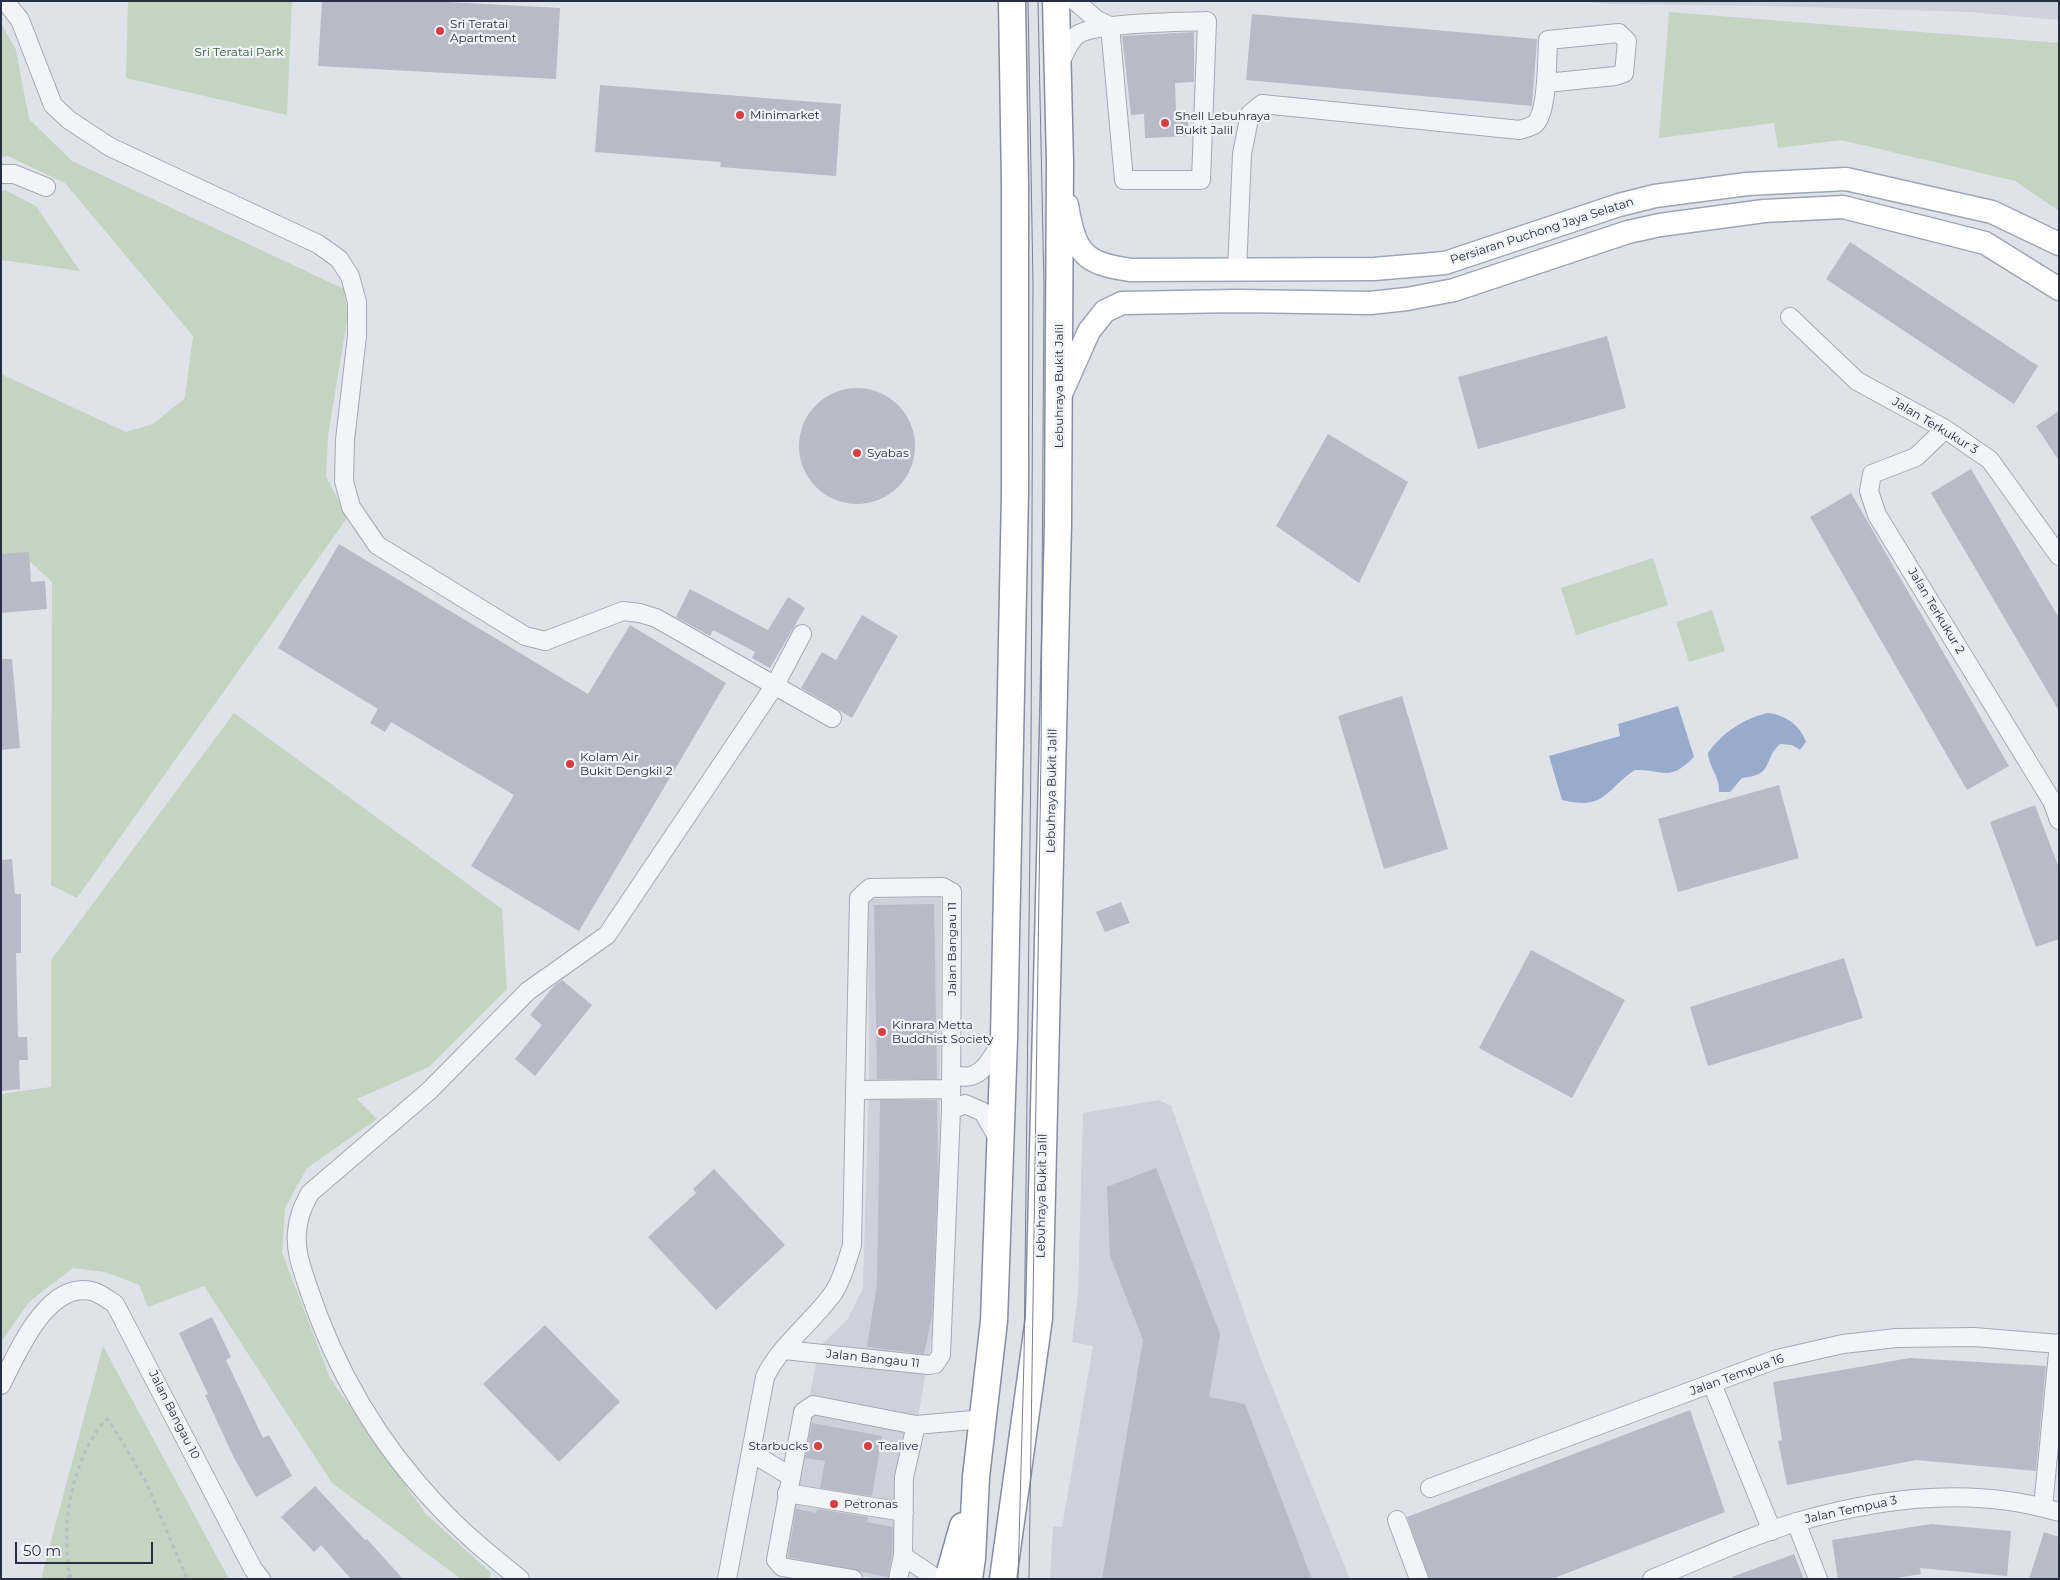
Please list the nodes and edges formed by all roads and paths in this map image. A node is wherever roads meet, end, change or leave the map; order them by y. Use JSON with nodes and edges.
{"nodes":[{"id":1,"x":5,"y":1,"type":"edge"},
{"id":2,"x":1012,"y":1,"type":"edge"},
{"id":3,"x":1056,"y":1,"type":"edge"},
{"id":4,"x":1075,"y":1,"type":"edge"},
{"id":5,"x":1110,"y":26,"type":"junction"},
{"id":6,"x":1058,"y":68,"type":"junction"},
{"id":7,"x":1546,"y":83,"type":"junction"},
{"id":8,"x":1060,"y":162,"type":"junction"},
{"id":9,"x":1,"y":174,"type":"edge"},
{"id":10,"x":46,"y":188,"type":"dead end"},
{"id":11,"x":2059,"y":244,"type":"edge"},
{"id":12,"x":1237,"y":271,"type":"junction"},
{"id":13,"x":2059,"y":289,"type":"edge"},
{"id":14,"x":1238,"y":301,"type":"junction"},
{"id":15,"x":1790,"y":317,"type":"dead end"},
{"id":16,"x":1060,"y":397,"type":"junction"},
{"id":17,"x":1945,"y":429,"type":"junction"},
{"id":18,"x":2059,"y":556,"type":"edge"},
{"id":19,"x":802,"y":634,"type":"dead end"},
{"id":20,"x":775,"y":685,"type":"junction"},
{"id":21,"x":832,"y":718,"type":"dead end"},
{"id":22,"x":2059,"y":820,"type":"edge"},
{"id":23,"x":1004,"y":1039,"type":"junction"},
{"id":24,"x":951,"y":1081,"type":"junction"},
{"id":25,"x":856,"y":1090,"type":"junction"},
{"id":26,"x":951,"y":1110,"type":"junction"},
{"id":27,"x":1000,"y":1142,"type":"junction"},
{"id":28,"x":2059,"y":1344,"type":"edge"},
{"id":29,"x":784,"y":1350,"type":"junction"},
{"id":30,"x":1712,"y":1384,"type":"junction"},
{"id":31,"x":1,"y":1385,"type":"edge"},
{"id":32,"x":984,"y":1419,"type":"junction"},
{"id":33,"x":916,"y":1424,"type":"junction"},
{"id":34,"x":752,"y":1452,"type":"junction"},
{"id":35,"x":976,"y":1476,"type":"junction"},
{"id":36,"x":789,"y":1485,"type":"junction"},
{"id":37,"x":1430,"y":1488,"type":"dead end"},
{"id":38,"x":2051,"y":1510,"type":"edge"},
{"id":39,"x":904,"y":1512,"type":"junction"},
{"id":40,"x":1397,"y":1520,"type":"dead end"},
{"id":41,"x":1796,"y":1522,"type":"junction"},
{"id":42,"x":1772,"y":1531,"type":"junction"},
{"id":43,"x":903,"y":1556,"type":"junction"},
{"id":44,"x":68,"y":1577,"type":"edge"},
{"id":45,"x":74,"y":1579,"type":"edge"},
{"id":46,"x":187,"y":1579,"type":"edge"},
{"id":47,"x":261,"y":1579,"type":"edge"},
{"id":48,"x":520,"y":1579,"type":"edge"},
{"id":49,"x":727,"y":1579,"type":"edge"},
{"id":50,"x":854,"y":1579,"type":"edge"},
{"id":51,"x":898,"y":1579,"type":"edge"},
{"id":52,"x":937,"y":1579,"type":"edge"},
{"id":53,"x":948,"y":1579,"type":"edge"},
{"id":54,"x":969,"y":1579,"type":"edge"},
{"id":55,"x":1003,"y":1579,"type":"edge"},
{"id":56,"x":1418,"y":1579,"type":"edge"},
{"id":57,"x":1652,"y":1579,"type":"edge"},
{"id":58,"x":1818,"y":1579,"type":"edge"}],
"edges":[{"from":1,"to":20,"type":"street"},
{"from":2,"to":23,"type":"highway"},
{"from":3,"to":6,"type":"highway","name":"Lebuhraya Bukit Jalil"},
{"from":4,"to":5,"type":"street"},
{"from":5,"to":5,"type":"street"},
{"from":5,"to":6,"type":"street"},
{"from":6,"to":8,"type":"highway","name":"Lebuhraya Bukit Jalil"},
{"from":7,"to":7,"type":"street"},
{"from":7,"to":12,"type":"street"},
{"from":8,"to":12,"type":"main road","name":"Persiaran Puchong Jaya Selatan"},
{"from":8,"to":16,"type":"highway","name":"Lebuhraya Bukit Jalil"},
{"from":9,"to":10,"type":"street"},
{"from":11,"to":12,"type":"main road","name":"Persiaran Puchong Jaya Selatan"},
{"from":12,"to":14,"type":"main road"},
{"from":13,"to":14,"type":"main road"},
{"from":14,"to":16,"type":"main road"},
{"from":15,"to":17,"type":"street","name":"Jalan Terkukur 3"},
{"from":16,"to":55,"type":"highway","name":"Lebuhraya Bukit Jalil"},
{"from":17,"to":18,"type":"street","name":"Jalan Terkukur 3"},
{"from":17,"to":22,"type":"street","name":"Jalan Terkukur 2"},
{"from":19,"to":20,"type":"street"},
{"from":20,"to":21,"type":"street"},
{"from":20,"to":48,"type":"street"},
{"from":23,"to":24,"type":"street"},
{"from":23,"to":27,"type":"highway"},
{"from":24,"to":25,"type":"street"},
{"from":24,"to":25,"type":"street","name":"Jalan Bangau 11"},
{"from":24,"to":26,"type":"street","name":"Jalan Bangau 11"},
{"from":25,"to":29,"type":"street","name":"Jalan Bangau 11"},
{"from":26,"to":27,"type":"street"},
{"from":26,"to":29,"type":"street","name":"Jalan Bangau 11"},
{"from":27,"to":32,"type":"highway"},
{"from":28,"to":30,"type":"street","name":"Jalan Tempua 16"},
{"from":28,"to":38,"type":"street"},
{"from":29,"to":34,"type":"street"},
{"from":30,"to":37,"type":"street","name":"Jalan Tempua 16"},
{"from":30,"to":42,"type":"street"},
{"from":31,"to":47,"type":"street","name":"Jalan Bangau 10"},
{"from":32,"to":33,"type":"street"},
{"from":32,"to":35,"type":"highway"},
{"from":33,"to":36,"type":"street"},
{"from":33,"to":39,"type":"street"},
{"from":34,"to":36,"type":"street"},
{"from":34,"to":49,"type":"street"},
{"from":35,"to":53,"type":"highway"},
{"from":35,"to":54,"type":"highway"},
{"from":36,"to":39,"type":"street"},
{"from":36,"to":50,"type":"street"},
{"from":38,"to":41,"type":"street","name":"Jalan Tempua 3"},
{"from":39,"to":43,"type":"street"},
{"from":40,"to":56,"type":"street"},
{"from":41,"to":42,"type":"street","name":"Jalan Tempua 3"},
{"from":41,"to":58,"type":"street"},
{"from":42,"to":57,"type":"street","name":"Jalan Tempua 3"},
{"from":43,"to":51,"type":"street"},
{"from":43,"to":52,"type":"street"},
{"from":44,"to":45,"type":"path"},
{"from":44,"to":46,"type":"path"}]}
